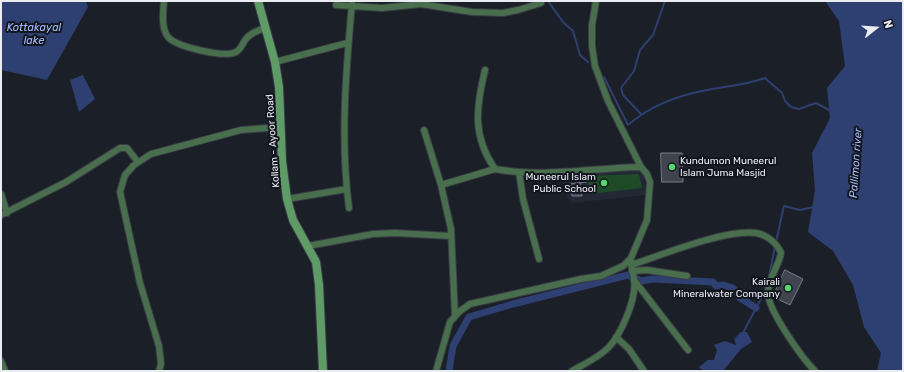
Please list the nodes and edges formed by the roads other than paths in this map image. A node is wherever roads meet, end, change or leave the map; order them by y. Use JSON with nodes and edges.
{"nodes":[{"id":1,"x":164,"y":1,"type":"edge"},
{"id":2,"x":258,"y":1,"type":"edge"},
{"id":3,"x":541,"y":1,"type":"edge"},
{"id":4,"x":596,"y":1,"type":"edge"},
{"id":5,"x":352,"y":3,"type":"edge"},
{"id":6,"x":336,"y":5,"type":"dead end"},
{"id":7,"x":266,"y":28,"type":"junction"},
{"id":8,"x":347,"y":43,"type":"junction"},
{"id":9,"x":275,"y":62,"type":"junction"},
{"id":10,"x":485,"y":70,"type":"dead end"},
{"id":11,"x":280,"y":127,"type":"junction"},
{"id":12,"x":424,"y":130,"type":"dead end"},
{"id":13,"x":138,"y":162,"type":"junction"},
{"id":14,"x":641,"y":168,"type":"junction"},
{"id":15,"x":495,"y":169,"type":"junction"},
{"id":16,"x":519,"y":172,"type":"junction"},
{"id":17,"x":441,"y":185,"type":"junction"},
{"id":18,"x":347,"y":189,"type":"junction"},
{"id":19,"x":1,"y":194,"type":"edge"},
{"id":20,"x":287,"y":199,"type":"junction"},
{"id":21,"x":349,"y":208,"type":"dead end"},
{"id":22,"x":7,"y":213,"type":"junction"},
{"id":23,"x":1,"y":216,"type":"edge"},
{"id":24,"x":452,"y":236,"type":"junction"},
{"id":25,"x":308,"y":246,"type":"junction"},
{"id":26,"x":539,"y":259,"type":"dead end"},
{"id":27,"x":632,"y":271,"type":"junction"},
{"id":28,"x":687,"y":276,"type":"dead end"},
{"id":29,"x":455,"y":316,"type":"junction"},
{"id":30,"x":616,"y":337,"type":"junction"},
{"id":31,"x":688,"y":350,"type":"dead end"},
{"id":32,"x":1,"y":361,"type":"edge"},
{"id":33,"x":5,"y":371,"type":"edge"},
{"id":34,"x":159,"y":371,"type":"edge"},
{"id":35,"x":323,"y":371,"type":"edge"},
{"id":36,"x":436,"y":371,"type":"edge"},
{"id":37,"x":572,"y":371,"type":"edge"},
{"id":38,"x":644,"y":371,"type":"edge"},
{"id":39,"x":815,"y":371,"type":"edge"}],
"edges":[{"from":1,"to":7,"type":"street"},
{"from":2,"to":7,"type":"main road","name":"Kollam - Ayoor Road"},
{"from":3,"to":5,"type":"street"},
{"from":4,"to":14,"type":"street"},
{"from":5,"to":6,"type":"street"},
{"from":5,"to":8,"type":"street"},
{"from":7,"to":9,"type":"main road","name":"Kollam - Ayoor Road"},
{"from":8,"to":9,"type":"street"},
{"from":8,"to":18,"type":"street"},
{"from":9,"to":11,"type":"main road","name":"Kollam - Ayoor Road"},
{"from":10,"to":15,"type":"street"},
{"from":11,"to":13,"type":"street"},
{"from":11,"to":20,"type":"main road","name":"Kollam - Ayoor Road"},
{"from":12,"to":17,"type":"street"},
{"from":13,"to":22,"type":"street"},
{"from":13,"to":34,"type":"street"},
{"from":14,"to":16,"type":"street"},
{"from":14,"to":27,"type":"street"},
{"from":15,"to":16,"type":"street"},
{"from":15,"to":17,"type":"street"},
{"from":16,"to":26,"type":"street"},
{"from":17,"to":24,"type":"street"},
{"from":18,"to":20,"type":"street"},
{"from":18,"to":21,"type":"street"},
{"from":19,"to":22,"type":"street"},
{"from":20,"to":25,"type":"main road","name":"Kollam - Ayoor Road"},
{"from":22,"to":23,"type":"street"},
{"from":24,"to":25,"type":"street"},
{"from":24,"to":29,"type":"street"},
{"from":25,"to":35,"type":"main road","name":"Kollam - Ayoor Road"},
{"from":27,"to":28,"type":"street"},
{"from":27,"to":29,"type":"street"},
{"from":27,"to":30,"type":"street"},
{"from":27,"to":31,"type":"street"},
{"from":27,"to":39,"type":"street"},
{"from":29,"to":36,"type":"street"},
{"from":30,"to":37,"type":"street"},
{"from":30,"to":38,"type":"street"},
{"from":32,"to":33,"type":"street"}]}
